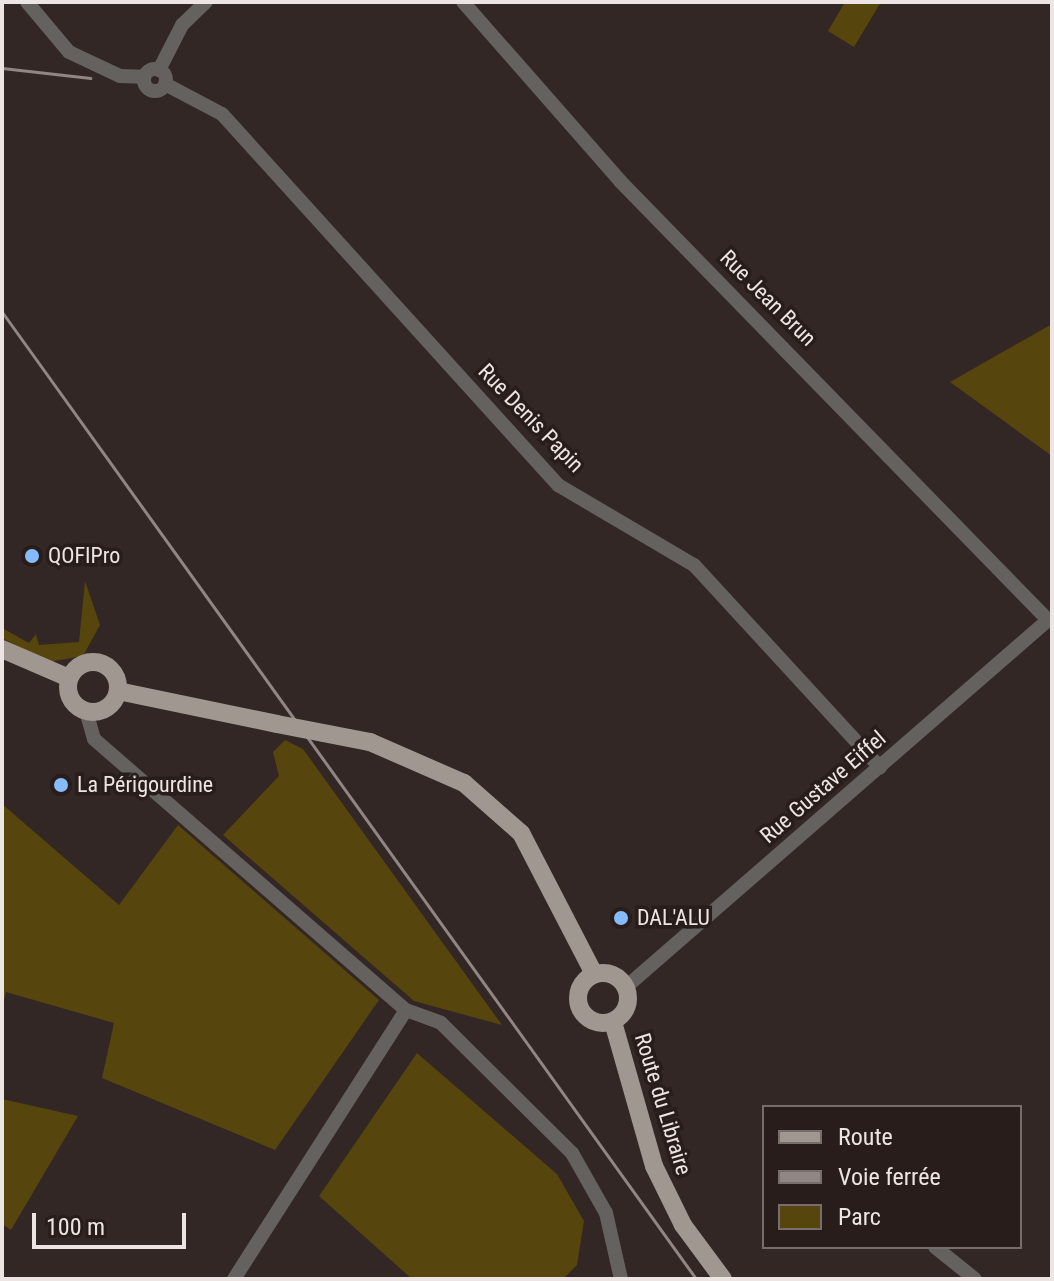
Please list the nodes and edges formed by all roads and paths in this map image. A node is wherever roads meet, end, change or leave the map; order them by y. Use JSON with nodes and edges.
{"nodes":[{"id":1,"x":27,"y":2,"type":"edge"},
{"id":2,"x":206,"y":2,"type":"edge"},
{"id":3,"x":463,"y":2,"type":"edge"},
{"id":4,"x":162,"y":77,"type":"junction"},
{"id":5,"x":1050,"y":620,"type":"edge"},
{"id":6,"x":2,"y":649,"type":"edge"},
{"id":7,"x":69,"y":678,"type":"junction"},
{"id":8,"x":118,"y":691,"type":"junction"},
{"id":9,"x":86,"y":711,"type":"junction"},
{"id":10,"x":880,"y":767,"type":"junction"},
{"id":11,"x":594,"y":974,"type":"junction"},
{"id":12,"x":626,"y":987,"type":"junction"},
{"id":13,"x":406,"y":1010,"type":"junction"},
{"id":14,"x":613,"y":1022,"type":"junction"},
{"id":15,"x":938,"y":1249,"type":"edge"},
{"id":16,"x":234,"y":1279,"type":"edge"},
{"id":17,"x":621,"y":1279,"type":"edge"},
{"id":18,"x":723,"y":1279,"type":"edge"},
{"id":19,"x":975,"y":1279,"type":"edge"}],
"edges":[{"from":1,"to":4,"type":"street"},
{"from":2,"to":4,"type":"street"},
{"from":3,"to":5,"type":"street","name":"Rue Jean Brun"},
{"from":4,"to":10,"type":"street","name":"Rue Denis Papin"},
{"from":5,"to":10,"type":"street","name":"Rue Gustave Eiffel"},
{"from":6,"to":7,"type":"main road"},
{"from":7,"to":8,"type":"main road"},
{"from":7,"to":9,"type":"main road"},
{"from":8,"to":9,"type":"main road"},
{"from":8,"to":11,"type":"main road","bridge":true},
{"from":9,"to":13,"type":"street"},
{"from":10,"to":12,"type":"street","name":"Rue Gustave Eiffel"},
{"from":11,"to":12,"type":"main road"},
{"from":11,"to":14,"type":"main road"},
{"from":12,"to":14,"type":"main road"},
{"from":13,"to":16,"type":"street"},
{"from":13,"to":17,"type":"street"},
{"from":14,"to":18,"type":"main road","name":"Route du Libraire"},
{"from":15,"to":19,"type":"street"}]}
